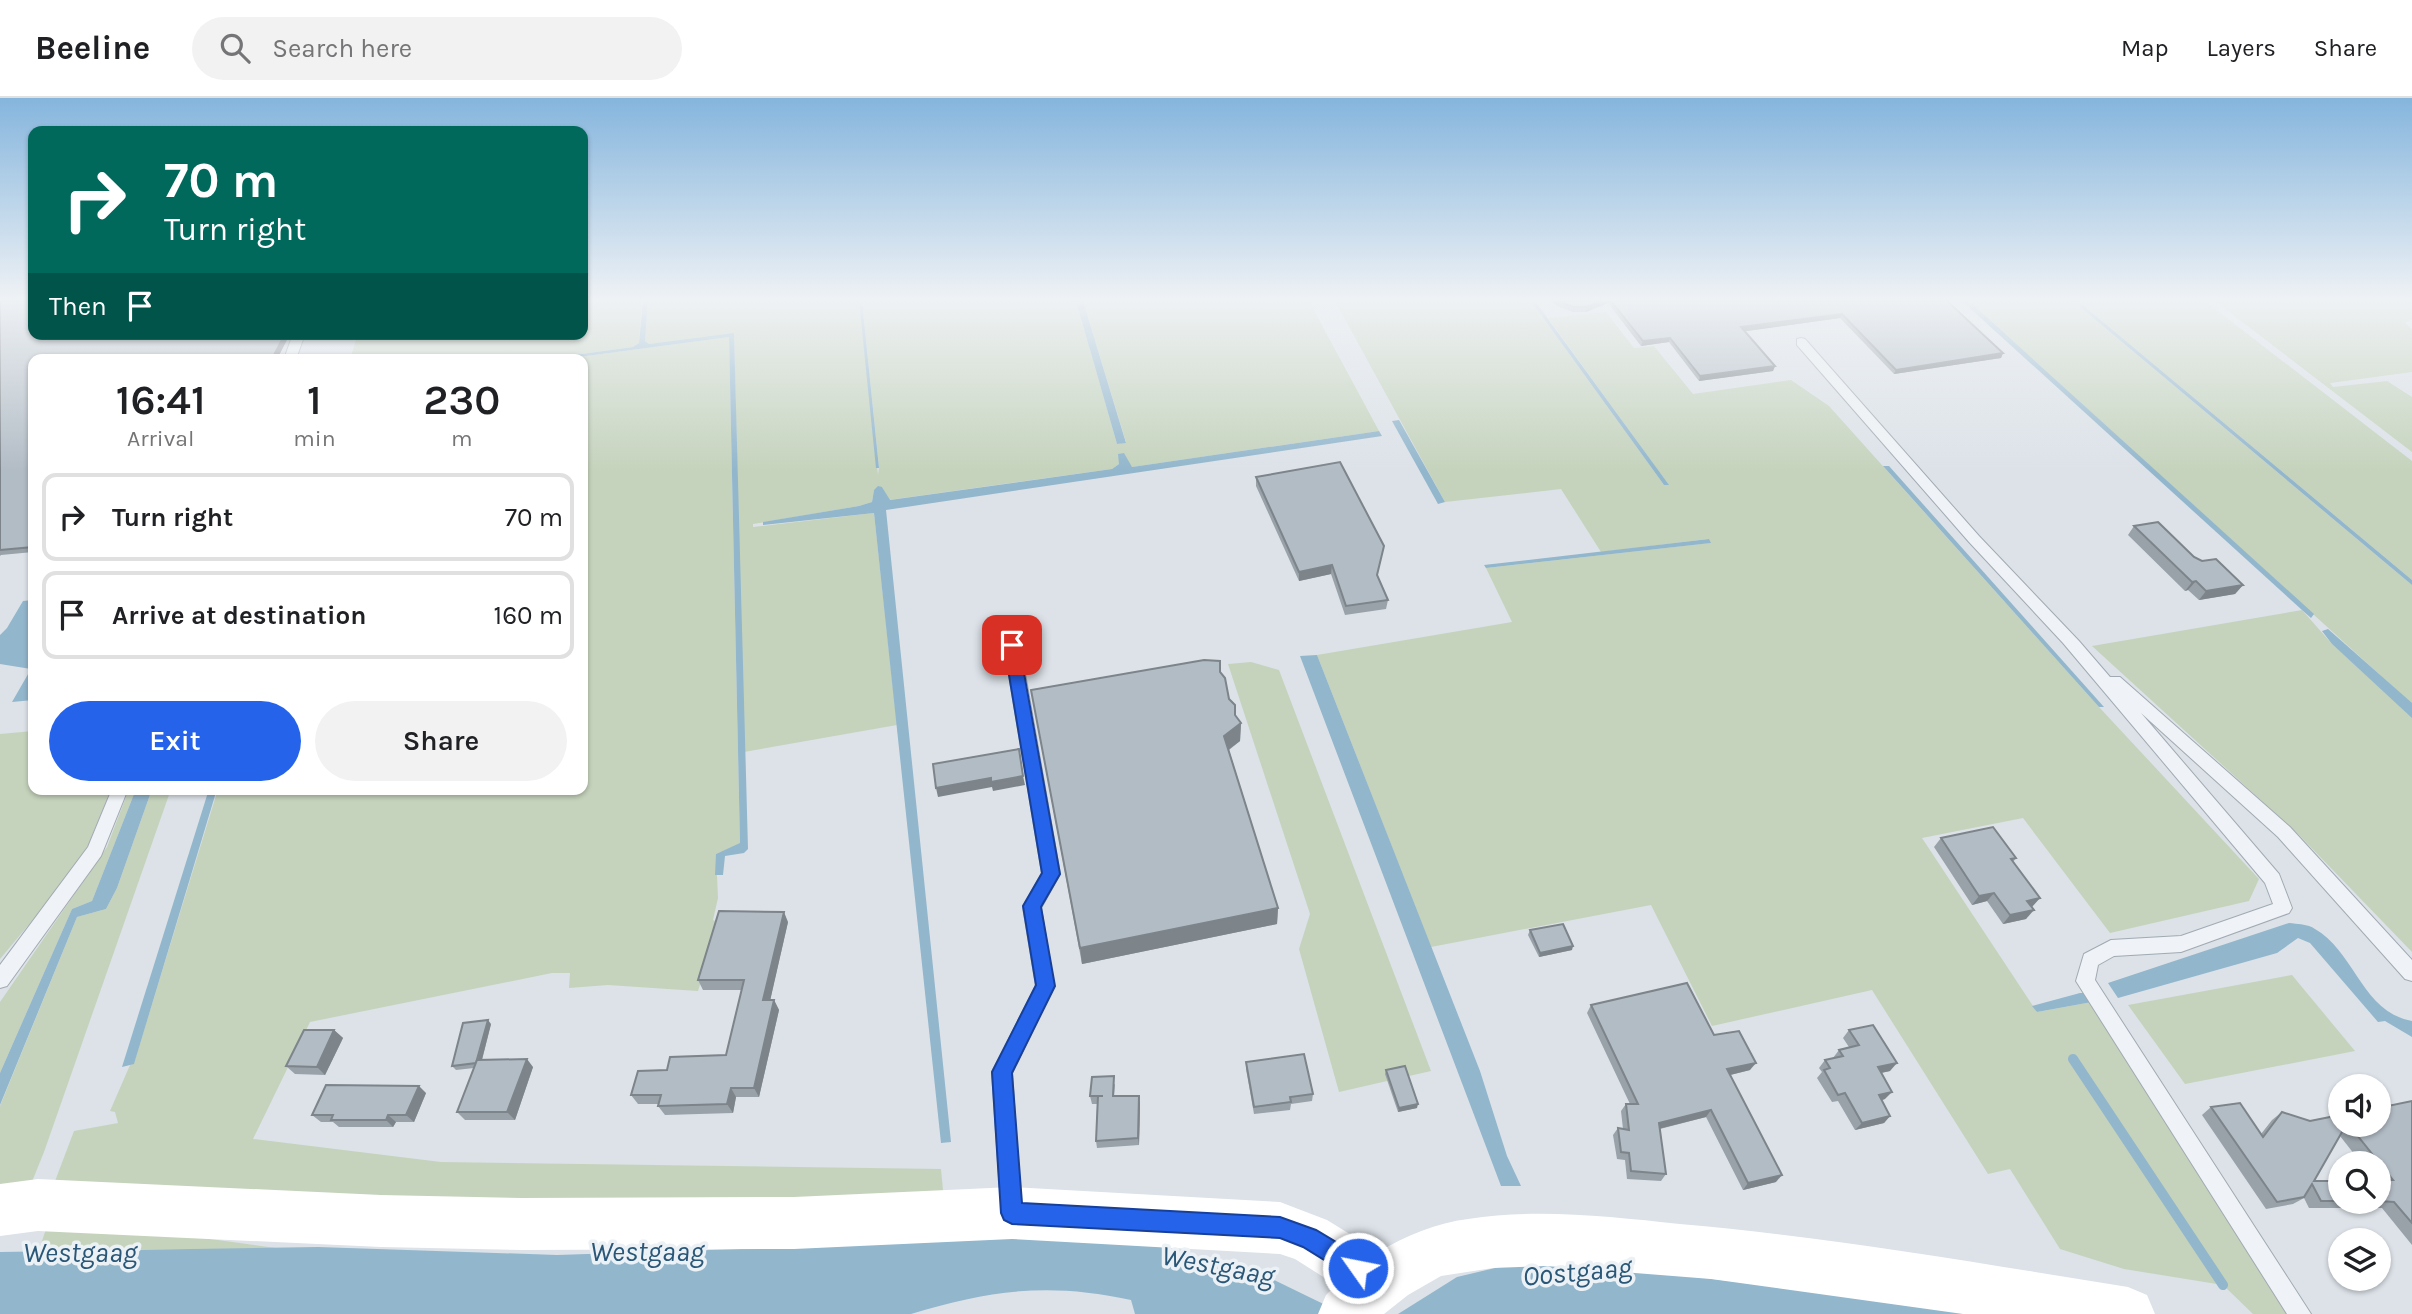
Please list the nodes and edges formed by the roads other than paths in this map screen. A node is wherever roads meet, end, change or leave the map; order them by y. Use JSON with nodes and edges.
{"nodes":[{"id":1,"x":1815,"y":358,"type":"edge"},
{"id":2,"x":2068,"y":640,"type":"junction"},
{"id":3,"x":1012,"y":645,"type":"dead end"},
{"id":4,"x":118,"y":795,"type":"edge"},
{"id":5,"x":2412,"y":973,"type":"edge"},
{"id":6,"x":0,"y":980,"type":"edge"},
{"id":7,"x":0,"y":1210,"type":"edge"},
{"id":8,"x":1012,"y":1213,"type":"junction"},
{"id":9,"x":1357,"y":1303,"type":"edge"},
{"id":10,"x":2128,"y":1314,"type":"edge"},
{"id":11,"x":2300,"y":1314,"type":"edge"}],
"edges":[{"from":1,"to":2,"type":"lane"},
{"from":2,"to":5,"type":"lane"},
{"from":2,"to":11,"type":"lane"},
{"from":3,"to":8,"type":"lane"},
{"from":4,"to":6,"type":"lane"},
{"from":7,"to":8,"type":"street"},
{"from":8,"to":9,"type":"street"},
{"from":9,"to":10,"type":"street"}]}
